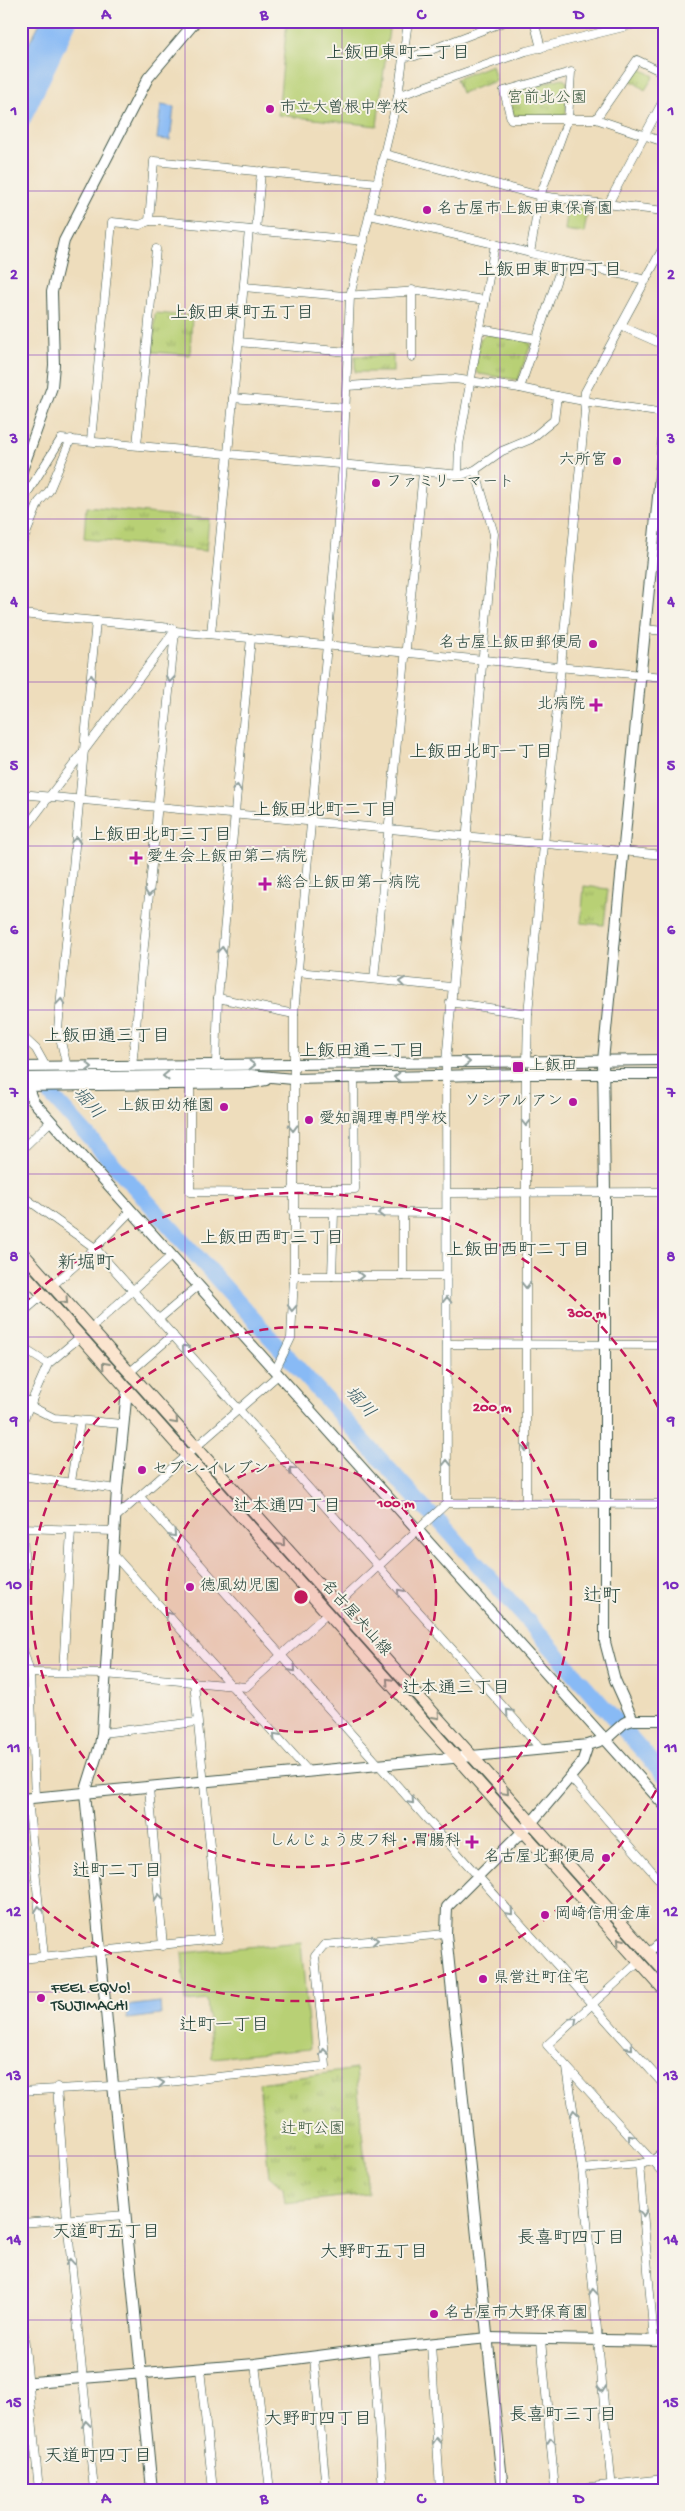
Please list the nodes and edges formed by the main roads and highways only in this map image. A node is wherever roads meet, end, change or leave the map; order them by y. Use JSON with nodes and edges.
{"nodes":[{"id":1,"x":21,"y":1251,"type":"edge"},
{"id":2,"x":21,"y":1270,"type":"edge"},
{"id":3,"x":332,"y":1609,"type":"junction"},
{"id":4,"x":664,"y":1971,"type":"edge"},
{"id":5,"x":664,"y":1990,"type":"edge"}],
"edges":[{"from":1,"to":3,"type":"main road","name":"名古屋犬山線","one_way":true},
{"from":3,"to":2,"type":"main road","name":"名古屋犬山線","one_way":true},
{"from":3,"to":4,"type":"main road","name":"名古屋犬山線","one_way":true},
{"from":5,"to":3,"type":"main road","name":"名古屋犬山線","one_way":true}]}
